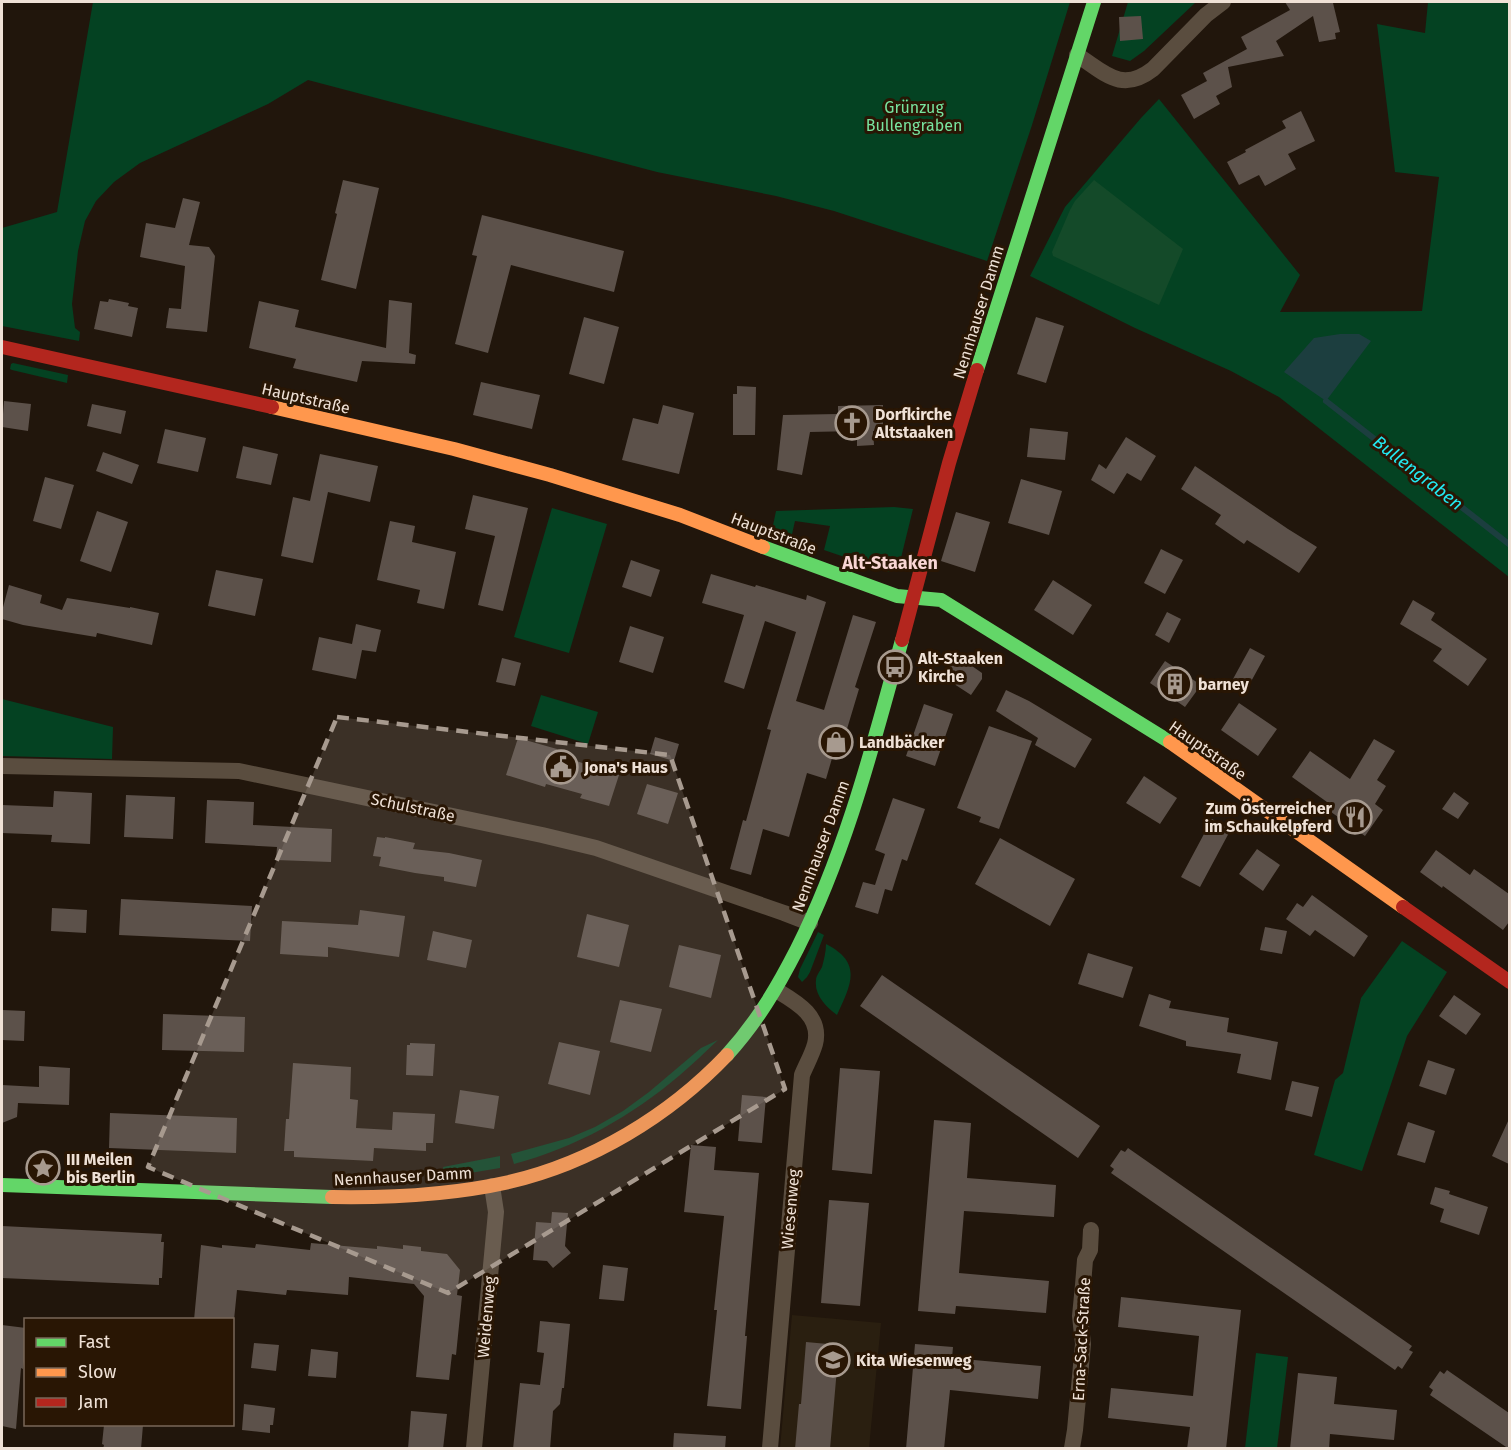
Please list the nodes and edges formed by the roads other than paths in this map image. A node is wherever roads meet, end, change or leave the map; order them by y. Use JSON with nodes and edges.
{"nodes":[{"id":1,"x":1094,"y":2,"type":"edge"},
{"id":2,"x":1223,"y":2,"type":"edge"},
{"id":3,"x":1077,"y":55,"type":"junction"},
{"id":4,"x":2,"y":347,"type":"edge"},
{"id":5,"x":912,"y":598,"type":"junction"},
{"id":6,"x":2,"y":766,"type":"edge"},
{"id":7,"x":810,"y":923,"type":"junction"},
{"id":8,"x":1509,"y":982,"type":"edge"},
{"id":9,"x":776,"y":990,"type":"junction"},
{"id":10,"x":2,"y":1185,"type":"edge"},
{"id":11,"x":492,"y":1186,"type":"junction"},
{"id":12,"x":1091,"y":1230,"type":"dead end"},
{"id":13,"x":474,"y":1449,"type":"edge"},
{"id":14,"x":770,"y":1449,"type":"edge"},
{"id":15,"x":1072,"y":1449,"type":"edge"}],
"edges":[{"from":1,"to":3,"type":"street","name":"Nennhauser Damm"},
{"from":2,"to":3,"type":"street"},
{"from":3,"to":5,"type":"street","name":"Nennhauser Damm"},
{"from":4,"to":5,"type":"street","name":"Hauptstraße"},
{"from":5,"to":7,"type":"street","name":"Nennhauser Damm"},
{"from":5,"to":8,"type":"street","name":"Hauptstraße"},
{"from":6,"to":7,"type":"street","name":"Schulstraße"},
{"from":7,"to":9,"type":"street","name":"Nennhauser Damm"},
{"from":9,"to":11,"type":"street","name":"Nennhauser Damm"},
{"from":9,"to":14,"type":"street","name":"Wiesenweg"},
{"from":10,"to":11,"type":"street","name":"Nennhauser Damm"},
{"from":11,"to":13,"type":"street","name":"Weidenweg"},
{"from":12,"to":15,"type":"street","name":"Erna-Sack-Straße"}]}
